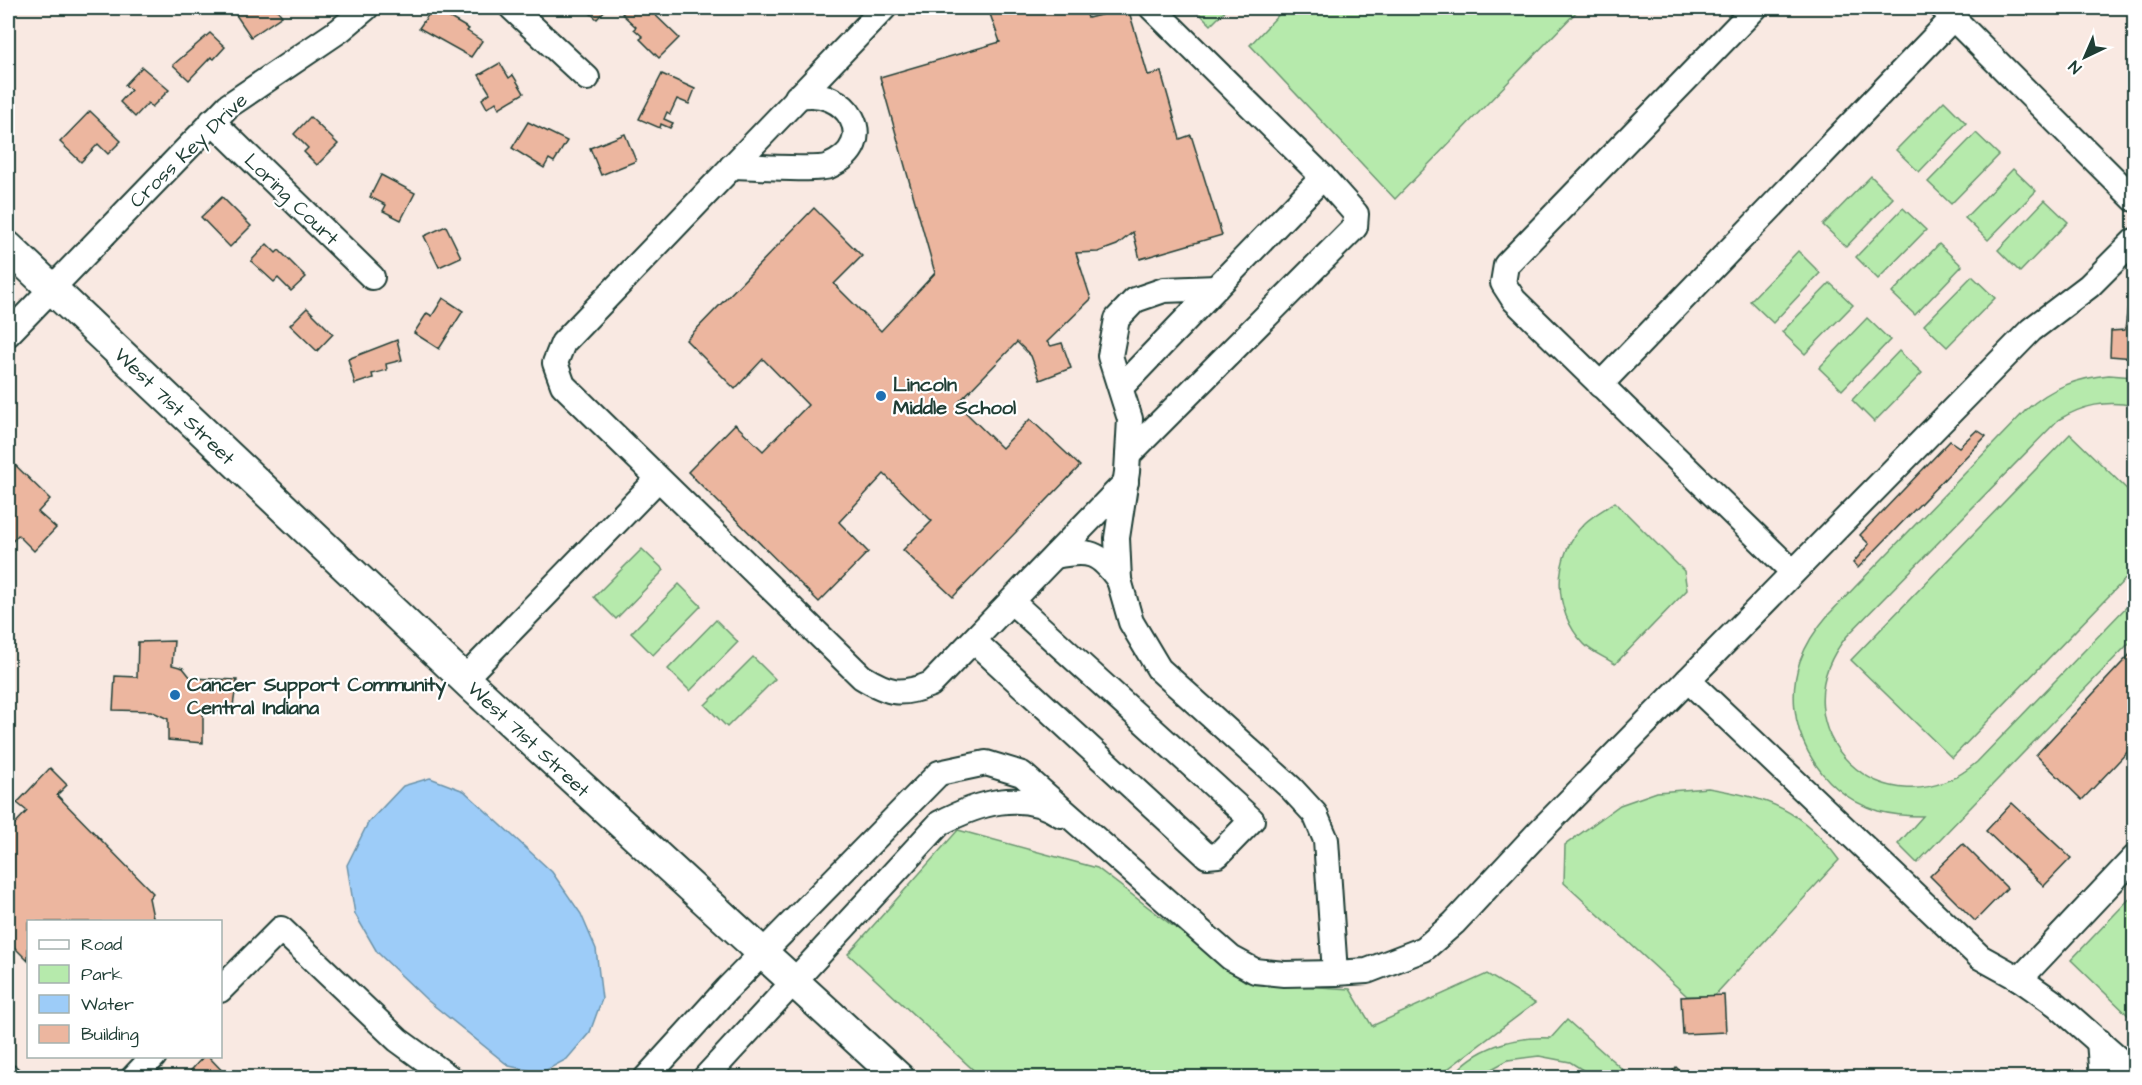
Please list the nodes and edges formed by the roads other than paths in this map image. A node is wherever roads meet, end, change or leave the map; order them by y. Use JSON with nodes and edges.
{"nodes":[{"id":1,"x":366,"y":8,"type":"edge"},
{"id":2,"x":512,"y":8,"type":"edge"},
{"id":3,"x":884,"y":8,"type":"edge"},
{"id":4,"x":1152,"y":8,"type":"edge"},
{"id":5,"x":1755,"y":8,"type":"edge"},
{"id":6,"x":1948,"y":13,"type":"edge"},
{"id":7,"x":827,"y":67,"type":"junction"},
{"id":8,"x":587,"y":78,"type":"dead end"},
{"id":9,"x":797,"y":98,"type":"junction"},
{"id":10,"x":838,"y":102,"type":"junction"},
{"id":11,"x":212,"y":121,"type":"junction"},
{"id":12,"x":732,"y":166,"type":"junction"},
{"id":13,"x":1323,"y":177,"type":"junction"},
{"id":14,"x":2134,"y":199,"type":"edge"},
{"id":15,"x":2134,"y":241,"type":"edge"},
{"id":16,"x":8,"y":247,"type":"edge"},
{"id":17,"x":372,"y":277,"type":"dead end"},
{"id":18,"x":51,"y":287,"type":"junction"},
{"id":19,"x":1215,"y":288,"type":"junction"},
{"id":20,"x":8,"y":334,"type":"edge"},
{"id":21,"x":1600,"y":385,"type":"junction"},
{"id":22,"x":1121,"y":387,"type":"junction"},
{"id":23,"x":1128,"y":455,"type":"junction"},
{"id":24,"x":658,"y":479,"type":"junction"},
{"id":25,"x":1126,"y":482,"type":"junction"},
{"id":26,"x":1055,"y":556,"type":"junction"},
{"id":27,"x":1793,"y":572,"type":"junction"},
{"id":28,"x":1119,"y":580,"type":"junction"},
{"id":29,"x":1012,"y":602,"type":"junction"},
{"id":30,"x":974,"y":641,"type":"junction"},
{"id":31,"x":464,"y":678,"type":"junction"},
{"id":32,"x":1688,"y":680,"type":"junction"},
{"id":33,"x":1099,"y":840,"type":"junction"},
{"id":34,"x":2134,"y":858,"type":"edge"},
{"id":35,"x":764,"y":954,"type":"junction"},
{"id":36,"x":1335,"y":973,"type":"junction"},
{"id":37,"x":2020,"y":979,"type":"junction"},
{"id":38,"x":794,"y":981,"type":"junction"},
{"id":39,"x":222,"y":988,"type":"edge"},
{"id":40,"x":2099,"y":1041,"type":"junction"},
{"id":41,"x":152,"y":1058,"type":"edge"},
{"id":42,"x":2134,"y":1073,"type":"edge"},
{"id":43,"x":133,"y":1077,"type":"edge"},
{"id":44,"x":450,"y":1077,"type":"edge"},
{"id":45,"x":646,"y":1077,"type":"edge"},
{"id":46,"x":705,"y":1077,"type":"edge"},
{"id":47,"x":899,"y":1077,"type":"edge"},
{"id":48,"x":2102,"y":1077,"type":"edge"}],
"edges":[{"from":1,"to":11,"type":"street","name":"Cross Key Drive"},
{"from":2,"to":8,"type":"street"},
{"from":3,"to":7,"type":"street"},
{"from":4,"to":13,"type":"street"},
{"from":5,"to":21,"type":"street"},
{"from":6,"to":14,"type":"street"},
{"from":6,"to":21,"type":"street"},
{"from":7,"to":9,"type":"street"},
{"from":7,"to":10,"type":"street"},
{"from":9,"to":10,"type":"street"},
{"from":9,"to":12,"type":"street"},
{"from":10,"to":12,"type":"street"},
{"from":11,"to":17,"type":"street","name":"Loring Court"},
{"from":11,"to":18,"type":"street","name":"Cross Key Drive"},
{"from":12,"to":24,"type":"street"},
{"from":13,"to":19,"type":"street"},
{"from":13,"to":23,"type":"street"},
{"from":15,"to":27,"type":"street"},
{"from":16,"to":18,"type":"main road","name":"West 71st Street"},
{"from":18,"to":20,"type":"street","name":"Cross Key Drive"},
{"from":18,"to":31,"type":"main road","name":"West 71st Street"},
{"from":19,"to":22,"type":"street"},
{"from":19,"to":22,"type":"street"},
{"from":21,"to":27,"type":"street"},
{"from":22,"to":23,"type":"street"},
{"from":23,"to":25,"type":"street"},
{"from":24,"to":30,"type":"street"},
{"from":24,"to":31,"type":"street"},
{"from":25,"to":26,"type":"street"},
{"from":25,"to":28,"type":"street"},
{"from":26,"to":28,"type":"street"},
{"from":26,"to":29,"type":"street"},
{"from":27,"to":32,"type":"street"},
{"from":28,"to":36,"type":"street"},
{"from":29,"to":30,"type":"street"},
{"from":29,"to":30,"type":"street"},
{"from":31,"to":35,"type":"main road","name":"West 71st Street"},
{"from":32,"to":36,"type":"street"},
{"from":32,"to":37,"type":"street"},
{"from":33,"to":35,"type":"street"},
{"from":33,"to":36,"type":"street"},
{"from":33,"to":38,"type":"street"},
{"from":34,"to":37,"type":"street"},
{"from":35,"to":38,"type":"main road","name":"West 71st Street"},
{"from":35,"to":45,"type":"street"},
{"from":37,"to":40,"type":"street"},
{"from":38,"to":46,"type":"street"},
{"from":38,"to":47,"type":"main road","name":"West 71st Street"},
{"from":39,"to":44,"type":"street"},
{"from":40,"to":42,"type":"street"},
{"from":40,"to":48,"type":"street"},
{"from":41,"to":43,"type":"street"}]}
